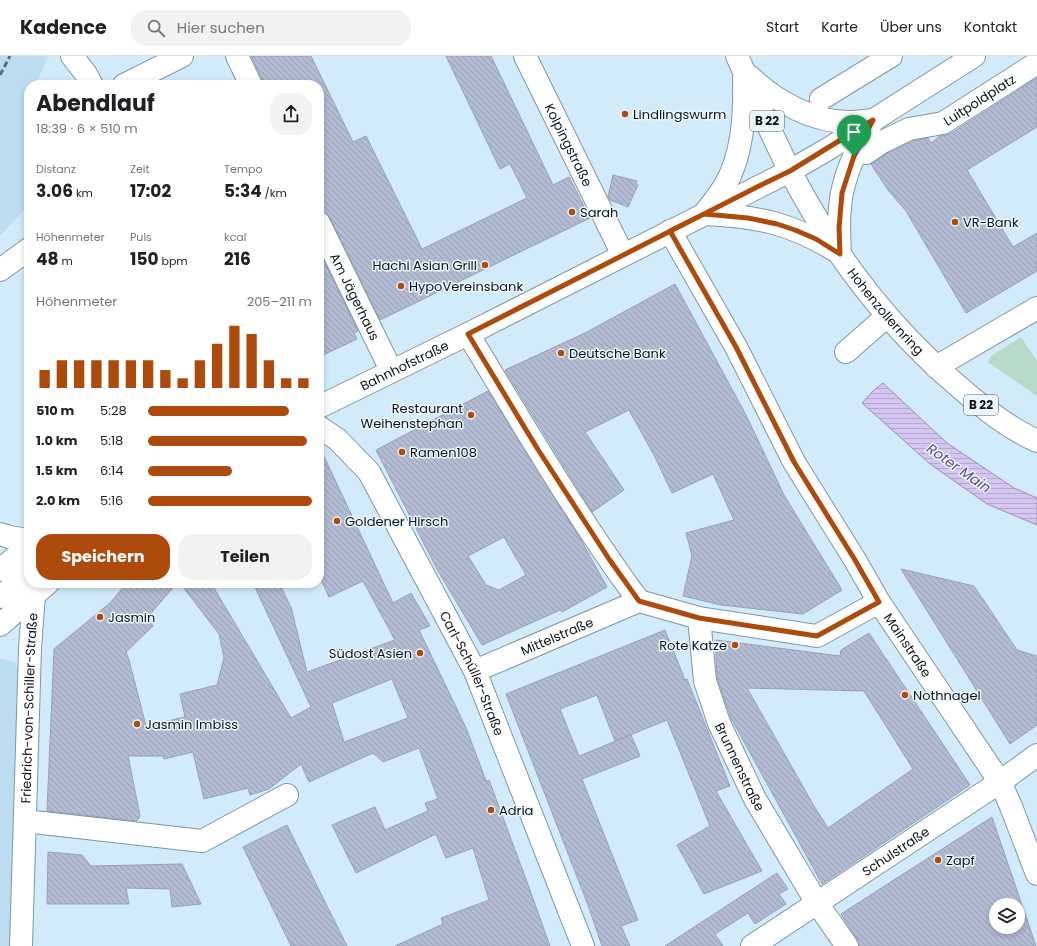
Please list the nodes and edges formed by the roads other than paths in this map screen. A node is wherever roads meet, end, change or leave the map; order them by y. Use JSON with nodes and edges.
{"nodes":[{"id":1,"x":72,"y":56,"type":"edge"},
{"id":2,"x":182,"y":56,"type":"edge"},
{"id":3,"x":237,"y":56,"type":"edge"},
{"id":4,"x":525,"y":56,"type":"edge"},
{"id":5,"x":891,"y":56,"type":"edge"},
{"id":6,"x":974,"y":56,"type":"edge"},
{"id":7,"x":739,"y":60,"type":"edge"},
{"id":8,"x":1037,"y":63,"type":"edge"},
{"id":9,"x":89,"y":80,"type":"edge"},
{"id":10,"x":134,"y":80,"type":"edge"},
{"id":11,"x":249,"y":80,"type":"edge"},
{"id":12,"x":821,"y":99,"type":"dead end"},
{"id":13,"x":873,"y":120,"type":"junction"},
{"id":14,"x":866,"y":153,"type":"dead end"},
{"id":15,"x":790,"y":171,"type":"junction"},
{"id":16,"x":704,"y":214,"type":"junction"},
{"id":17,"x":670,"y":231,"type":"junction"},
{"id":18,"x":324,"y":233,"type":"edge"},
{"id":19,"x":24,"y":253,"type":"edge"},
{"id":20,"x":840,"y":254,"type":"junction"},
{"id":21,"x":623,"y":255,"type":"junction"},
{"id":22,"x":0,"y":270,"type":"edge"},
{"id":23,"x":1037,"y":308,"type":"edge"},
{"id":24,"x":887,"y":316,"type":"junction"},
{"id":25,"x":468,"y":334,"type":"junction"},
{"id":26,"x":846,"y":352,"type":"dead end"},
{"id":27,"x":936,"y":367,"type":"junction"},
{"id":28,"x":391,"y":370,"type":"junction"},
{"id":29,"x":324,"y":404,"type":"edge"},
{"id":30,"x":324,"y":430,"type":"edge"},
{"id":31,"x":1037,"y":441,"type":"edge"},
{"id":32,"x":24,"y":550,"type":"edge"},
{"id":33,"x":0,"y":570,"type":"edge"},
{"id":34,"x":24,"y":577,"type":"edge"},
{"id":35,"x":41,"y":589,"type":"edge"},
{"id":36,"x":0,"y":597,"type":"edge"},
{"id":37,"x":639,"y":601,"type":"junction"},
{"id":38,"x":879,"y":602,"type":"junction"},
{"id":39,"x":699,"y":618,"type":"junction"},
{"id":40,"x":0,"y":625,"type":"edge"},
{"id":41,"x":475,"y":671,"type":"junction"},
{"id":42,"x":1037,"y":755,"type":"edge"},
{"id":43,"x":1000,"y":782,"type":"junction"},
{"id":44,"x":287,"y":795,"type":"dead end"},
{"id":45,"x":25,"y":821,"type":"junction"},
{"id":46,"x":1037,"y":874,"type":"edge"},
{"id":47,"x":817,"y":903,"type":"junction"},
{"id":48,"x":21,"y":946,"type":"edge"},
{"id":49,"x":584,"y":946,"type":"edge"},
{"id":50,"x":752,"y":946,"type":"edge"},
{"id":51,"x":846,"y":946,"type":"edge"}],
"edges":[{"from":1,"to":9,"type":"street"},
{"from":2,"to":10,"type":"street"},
{"from":3,"to":11,"type":"street"},
{"from":4,"to":21,"type":"street","name":"Kolpingstraße"},
{"from":5,"to":12,"type":"street"},
{"from":6,"to":13,"type":"street"},
{"from":7,"to":13,"type":"street"},
{"from":7,"to":15,"type":"street","name":"Hohenzollernring","number":"B 22"},
{"from":7,"to":16,"type":"street"},
{"from":8,"to":14,"type":"street","name":"Luitpoldplatz"},
{"from":13,"to":15,"type":"street"},
{"from":13,"to":20,"type":"street"},
{"from":15,"to":16,"type":"street","name":"Bahnhofstraße"},
{"from":15,"to":20,"type":"street","name":"Hohenzollernring","number":"B 22"},
{"from":16,"to":17,"type":"street","name":"Bahnhofstraße"},
{"from":16,"to":20,"type":"street"},
{"from":17,"to":21,"type":"street","name":"Bahnhofstraße"},
{"from":17,"to":38,"type":"street","name":"Mainstraße"},
{"from":18,"to":28,"type":"street","name":"Am Jägerhaus"},
{"from":19,"to":22,"type":"street"},
{"from":20,"to":24,"type":"street","name":"Hohenzollernring","number":"B 22"},
{"from":21,"to":25,"type":"street","name":"Bahnhofstraße"},
{"from":23,"to":27,"type":"street"},
{"from":24,"to":26,"type":"street"},
{"from":24,"to":27,"type":"street","name":"Hohenzollernring","number":"B 22"},
{"from":25,"to":28,"type":"street","name":"Bahnhofstraße"},
{"from":25,"to":37,"type":"street"},
{"from":27,"to":31,"type":"street","name":"Hohenzollernring","number":"B 22"},
{"from":28,"to":29,"type":"street","name":"Bahnhofstraße"},
{"from":30,"to":41,"type":"street","name":"Carl-Schüller-Straße"},
{"from":32,"to":33,"type":"street"},
{"from":34,"to":36,"type":"street"},
{"from":35,"to":40,"type":"street"},
{"from":35,"to":45,"type":"street","name":"Friedrich-von-Schiller-Straße"},
{"from":37,"to":39,"type":"street"},
{"from":37,"to":41,"type":"street","name":"Mittelstraße"},
{"from":38,"to":39,"type":"street"},
{"from":38,"to":43,"type":"street","name":"Mainstraße"},
{"from":39,"to":47,"type":"street","name":"Brunnenstraße"},
{"from":41,"to":49,"type":"street","name":"Carl-Schüller-Straße"},
{"from":42,"to":43,"type":"street","name":"Schulstraße"},
{"from":43,"to":46,"type":"street","name":"Mainstraße"},
{"from":43,"to":47,"type":"street","name":"Schulstraße"},
{"from":44,"to":45,"type":"street","name":"Friedrich-von-Schiller-Straße"},
{"from":45,"to":48,"type":"street","name":"Friedrich-von-Schiller-Straße"},
{"from":47,"to":50,"type":"street","name":"Schulstraße"},
{"from":47,"to":51,"type":"street","name":"Brunnenstraße"}]}
